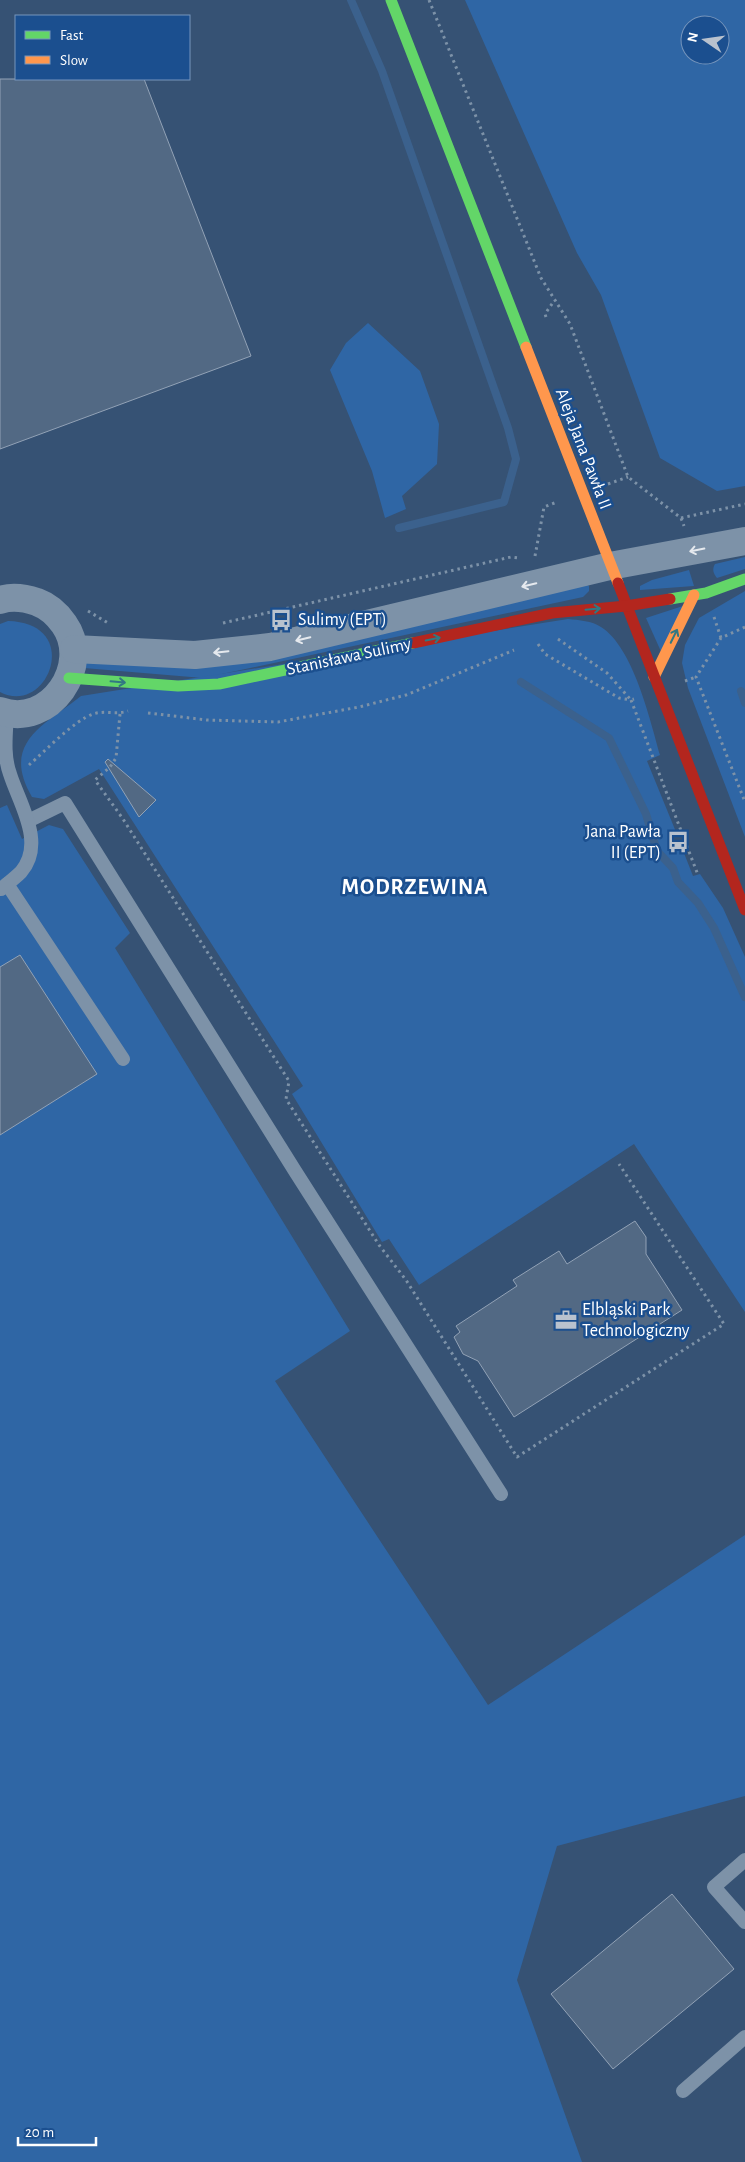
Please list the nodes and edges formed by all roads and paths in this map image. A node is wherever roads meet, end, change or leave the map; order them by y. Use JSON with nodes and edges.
{"nodes":[{"id":1,"x":390,"y":0,"type":"edge"},
{"id":2,"x":429,"y":0,"type":"edge"},
{"id":3,"x":745,"y":504,"type":"edge"},
{"id":4,"x":745,"y":541,"type":"edge"},
{"id":5,"x":527,"y":560,"type":"dead end"},
{"id":6,"x":610,"y":566,"type":"junction"},
{"id":7,"x":745,"y":579,"type":"edge"},
{"id":8,"x":694,"y":595,"type":"junction"},
{"id":9,"x":0,"y":600,"type":"edge"},
{"id":10,"x":626,"y":606,"type":"junction"},
{"id":11,"x":220,"y":624,"type":"dead end"},
{"id":12,"x":745,"y":627,"type":"edge"},
{"id":13,"x":555,"y":637,"type":"dead end"},
{"id":14,"x":546,"y":639,"type":"dead end"},
{"id":15,"x":521,"y":648,"type":"dead end"},
{"id":16,"x":74,"y":649,"type":"junction"},
{"id":17,"x":654,"y":677,"type":"junction"},
{"id":18,"x":69,"y":678,"type":"junction"},
{"id":19,"x":631,"y":700,"type":"junction"},
{"id":20,"x":129,"y":702,"type":"dead end"},
{"id":21,"x":128,"y":711,"type":"junction"},
{"id":22,"x":3,"y":712,"type":"edge"},
{"id":23,"x":136,"y":712,"type":"dead end"},
{"id":24,"x":145,"y":713,"type":"dead end"},
{"id":25,"x":120,"y":714,"type":"junction"},
{"id":26,"x":9,"y":773,"type":"junction"},
{"id":27,"x":745,"y":802,"type":"edge"},
{"id":28,"x":28,"y":820,"type":"junction"},
{"id":29,"x":698,"y":874,"type":"dead end"},
{"id":30,"x":3,"y":887,"type":"edge"},
{"id":31,"x":745,"y":910,"type":"edge"},
{"id":32,"x":123,"y":1059,"type":"dead end"},
{"id":33,"x":619,"y":1164,"type":"dead end"},
{"id":34,"x":501,"y":1494,"type":"dead end"},
{"id":35,"x":745,"y":1860,"type":"edge"},
{"id":36,"x":745,"y":1922,"type":"edge"},
{"id":37,"x":745,"y":2036,"type":"edge"},
{"id":38,"x":683,"y":2091,"type":"dead end"}],
"edges":[{"from":1,"to":6,"type":"street","name":"Aleja Jana Pawła II"},
{"from":2,"to":3,"type":"path"},
{"from":4,"to":6,"type":"street","name":"Stanisława Sulimy","one_way":true},
{"from":5,"to":11,"type":"path"},
{"from":6,"to":10,"type":"street","name":"Aleja Jana Pawła II"},
{"from":6,"to":16,"type":"street","name":"Stanisława Sulimy","one_way":true},
{"from":7,"to":8,"type":"street","name":"Stanisława Sulimy"},
{"from":8,"to":10,"type":"street","name":"Stanisława Sulimy"},
{"from":17,"to":8,"type":"street","one_way":true},
{"from":9,"to":16,"type":"street"},
{"from":10,"to":17,"type":"street","name":"Aleja Jana Pawła II"},
{"from":18,"to":10,"type":"street","name":"Stanisława Sulimy","one_way":true},
{"from":12,"to":27,"type":"path"},
{"from":13,"to":19,"type":"path"},
{"from":14,"to":19,"type":"path"},
{"from":15,"to":24,"type":"path"},
{"from":16,"to":18,"type":"street"},
{"from":17,"to":31,"type":"street","name":"Aleja Jana Pawła II"},
{"from":18,"to":22,"type":"street"},
{"from":19,"to":29,"type":"path"},
{"from":20,"to":21,"type":"path"},
{"from":21,"to":23,"type":"path"},
{"from":21,"to":25,"type":"path"},
{"from":22,"to":26,"type":"lane"},
{"from":25,"to":26,"type":"path"},
{"from":25,"to":33,"type":"path"},
{"from":26,"to":28,"type":"lane"},
{"from":28,"to":30,"type":"lane"},
{"from":28,"to":34,"type":"lane"},
{"from":30,"to":32,"type":"lane"},
{"from":35,"to":36,"type":"lane"},
{"from":37,"to":38,"type":"lane"}]}
